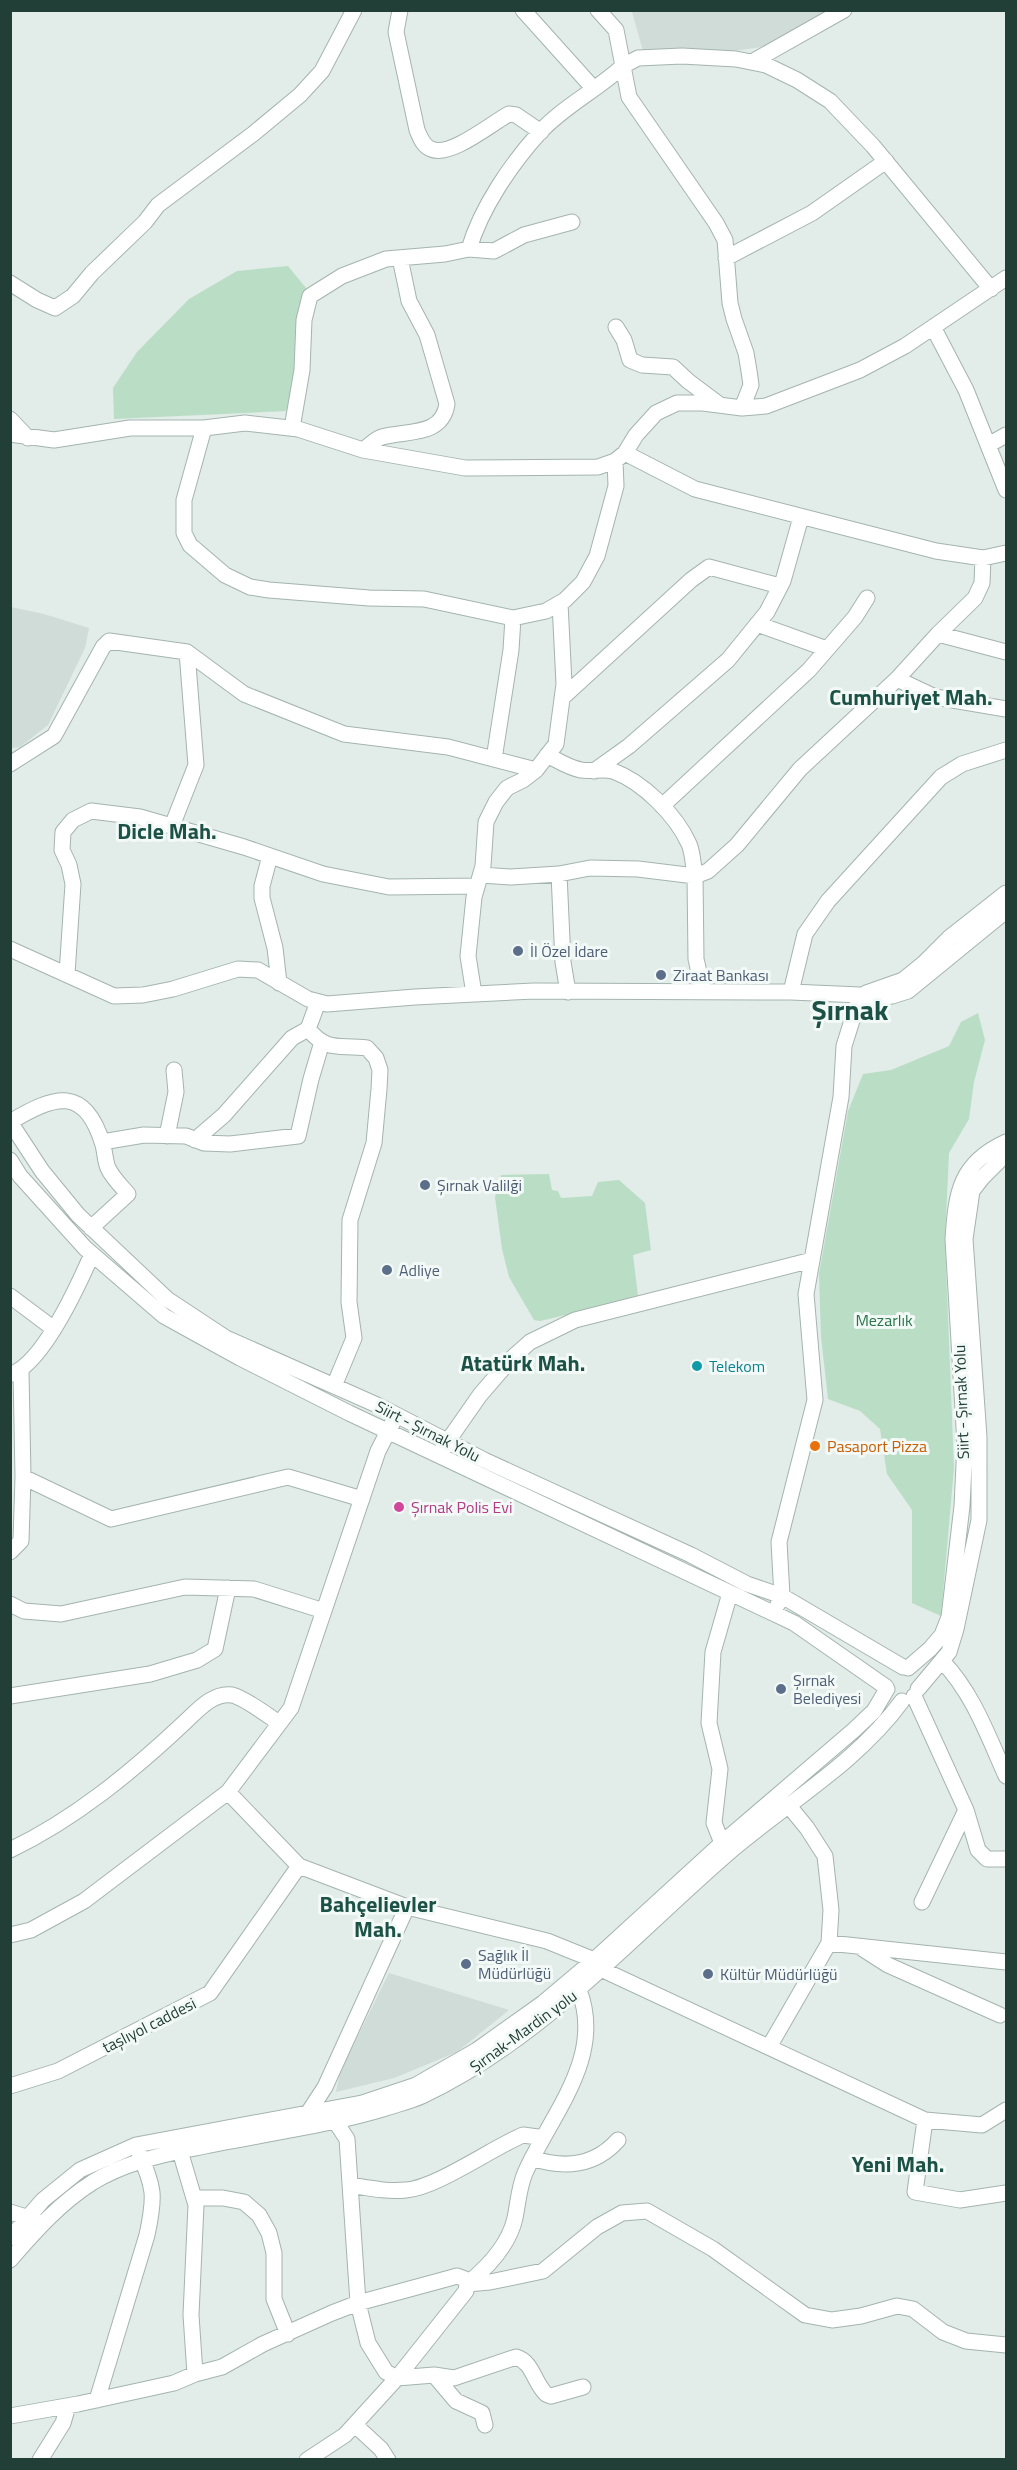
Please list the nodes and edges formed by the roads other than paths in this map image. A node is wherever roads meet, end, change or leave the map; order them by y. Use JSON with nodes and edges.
{"nodes":[{"id":1,"x":354,"y":10,"type":"edge"},
{"id":2,"x":400,"y":10,"type":"edge"},
{"id":3,"x":523,"y":10,"type":"edge"},
{"id":4,"x":597,"y":10,"type":"edge"},
{"id":5,"x":844,"y":10,"type":"edge"},
{"id":6,"x":752,"y":62,"type":"junction"},
{"id":7,"x":623,"y":66,"type":"junction"},
{"id":8,"x":594,"y":89,"type":"junction"},
{"id":9,"x":541,"y":132,"type":"junction"},
{"id":10,"x":886,"y":161,"type":"junction"},
{"id":11,"x":572,"y":222,"type":"dead end"},
{"id":12,"x":468,"y":249,"type":"junction"},
{"id":13,"x":400,"y":258,"type":"junction"},
{"id":14,"x":726,"y":258,"type":"junction"},
{"id":15,"x":1006,"y":277,"type":"edge"},
{"id":16,"x":10,"y":283,"type":"edge"},
{"id":17,"x":990,"y":289,"type":"junction"},
{"id":18,"x":616,"y":327,"type":"dead end"},
{"id":19,"x":933,"y":327,"type":"junction"},
{"id":20,"x":722,"y":406,"type":"junction"},
{"id":21,"x":742,"y":408,"type":"junction"},
{"id":22,"x":10,"y":420,"type":"edge"},
{"id":23,"x":204,"y":428,"type":"junction"},
{"id":24,"x":292,"y":428,"type":"junction"},
{"id":25,"x":10,"y":434,"type":"edge"},
{"id":26,"x":1006,"y":435,"type":"edge"},
{"id":27,"x":27,"y":438,"type":"junction"},
{"id":28,"x":990,"y":444,"type":"junction"},
{"id":29,"x":363,"y":450,"type":"junction"},
{"id":30,"x":620,"y":457,"type":"junction"},
{"id":31,"x":1006,"y":490,"type":"edge"},
{"id":32,"x":801,"y":517,"type":"junction"},
{"id":33,"x":1006,"y":553,"type":"edge"},
{"id":34,"x":983,"y":558,"type":"junction"},
{"id":35,"x":780,"y":586,"type":"junction"},
{"id":36,"x":867,"y":598,"type":"dead end"},
{"id":37,"x":560,"y":603,"type":"junction"},
{"id":38,"x":513,"y":618,"type":"junction"},
{"id":39,"x":757,"y":624,"type":"junction"},
{"id":40,"x":938,"y":634,"type":"junction"},
{"id":41,"x":827,"y":649,"type":"junction"},
{"id":42,"x":187,"y":652,"type":"junction"},
{"id":43,"x":1006,"y":652,"type":"edge"},
{"id":44,"x":897,"y":679,"type":"junction"},
{"id":45,"x":562,"y":698,"type":"junction"},
{"id":46,"x":1006,"y":709,"type":"edge"},
{"id":47,"x":1006,"y":750,"type":"edge"},
{"id":48,"x":547,"y":755,"type":"junction"},
{"id":49,"x":494,"y":759,"type":"junction"},
{"id":50,"x":10,"y":764,"type":"edge"},
{"id":51,"x":536,"y":770,"type":"junction"},
{"id":52,"x":594,"y":771,"type":"junction"},
{"id":53,"x":662,"y":806,"type":"junction"},
{"id":54,"x":172,"y":826,"type":"junction"},
{"id":55,"x":270,"y":856,"type":"junction"},
{"id":56,"x":559,"y":874,"type":"junction"},
{"id":57,"x":695,"y":876,"type":"junction"},
{"id":58,"x":479,"y":881,"type":"junction"},
{"id":59,"x":1006,"y":894,"type":"edge"},
{"id":60,"x":1006,"y":911,"type":"edge"},
{"id":61,"x":10,"y":949,"type":"edge"},
{"id":62,"x":67,"y":974,"type":"junction"},
{"id":63,"x":279,"y":982,"type":"junction"},
{"id":64,"x":703,"y":990,"type":"junction"},
{"id":65,"x":568,"y":992,"type":"junction"},
{"id":66,"x":791,"y":992,"type":"junction"},
{"id":67,"x":474,"y":994,"type":"junction"},
{"id":68,"x":860,"y":995,"type":"junction"},
{"id":69,"x":318,"y":1002,"type":"junction"},
{"id":70,"x":308,"y":1029,"type":"junction"},
{"id":71,"x":322,"y":1042,"type":"junction"},
{"id":72,"x":174,"y":1070,"type":"dead end"},
{"id":73,"x":10,"y":1122,"type":"edge"},
{"id":74,"x":167,"y":1136,"type":"junction"},
{"id":75,"x":195,"y":1140,"type":"junction"},
{"id":76,"x":102,"y":1142,"type":"junction"},
{"id":77,"x":1006,"y":1142,"type":"edge"},
{"id":78,"x":1006,"y":1157,"type":"edge"},
{"id":79,"x":10,"y":1160,"type":"edge"},
{"id":80,"x":91,"y":1228,"type":"junction"},
{"id":81,"x":92,"y":1254,"type":"junction"},
{"id":82,"x":812,"y":1260,"type":"junction"},
{"id":83,"x":10,"y":1296,"type":"edge"},
{"id":84,"x":54,"y":1329,"type":"junction"},
{"id":85,"x":16,"y":1373,"type":"edge"},
{"id":86,"x":334,"y":1386,"type":"junction"},
{"id":87,"x":398,"y":1415,"type":"junction"},
{"id":88,"x":388,"y":1430,"type":"junction"},
{"id":89,"x":443,"y":1447,"type":"junction"},
{"id":90,"x":23,"y":1477,"type":"junction"},
{"id":91,"x":362,"y":1499,"type":"junction"},
{"id":92,"x":10,"y":1552,"type":"edge"},
{"id":93,"x":228,"y":1588,"type":"junction"},
{"id":94,"x":730,"y":1593,"type":"junction"},
{"id":95,"x":782,"y":1596,"type":"junction"},
{"id":96,"x":10,"y":1604,"type":"edge"},
{"id":97,"x":324,"y":1611,"type":"junction"},
{"id":98,"x":772,"y":1613,"type":"junction"},
{"id":99,"x":942,"y":1661,"type":"junction"},
{"id":100,"x":906,"y":1668,"type":"junction"},
{"id":101,"x":886,"y":1688,"type":"junction"},
{"id":102,"x":911,"y":1695,"type":"junction"},
{"id":103,"x":10,"y":1696,"type":"edge"},
{"id":104,"x":279,"y":1723,"type":"junction"},
{"id":105,"x":1006,"y":1776,"type":"edge"},
{"id":106,"x":228,"y":1792,"type":"junction"},
{"id":107,"x":789,"y":1806,"type":"junction"},
{"id":108,"x":966,"y":1810,"type":"junction"},
{"id":109,"x":722,"y":1843,"type":"junction"},
{"id":110,"x":10,"y":1850,"type":"edge"},
{"id":111,"x":1006,"y":1859,"type":"edge"},
{"id":112,"x":299,"y":1866,"type":"junction"},
{"id":113,"x":922,"y":1902,"type":"dead end"},
{"id":114,"x":407,"y":1907,"type":"junction"},
{"id":115,"x":10,"y":1935,"type":"edge"},
{"id":116,"x":829,"y":1943,"type":"junction"},
{"id":117,"x":859,"y":1946,"type":"junction"},
{"id":118,"x":1006,"y":1962,"type":"edge"},
{"id":119,"x":598,"y":1965,"type":"junction"},
{"id":120,"x":579,"y":1990,"type":"junction"},
{"id":121,"x":1000,"y":2015,"type":"dead end"},
{"id":122,"x":769,"y":2047,"type":"junction"},
{"id":123,"x":10,"y":2085,"type":"edge"},
{"id":124,"x":1006,"y":2110,"type":"edge"},
{"id":125,"x":308,"y":2113,"type":"junction"},
{"id":126,"x":925,"y":2120,"type":"junction"},
{"id":127,"x":335,"y":2121,"type":"junction"},
{"id":128,"x":541,"y":2140,"type":"junction"},
{"id":129,"x":618,"y":2140,"type":"dead end"},
{"id":130,"x":136,"y":2145,"type":"junction"},
{"id":131,"x":180,"y":2151,"type":"junction"},
{"id":132,"x":532,"y":2158,"type":"junction"},
{"id":133,"x":142,"y":2160,"type":"junction"},
{"id":134,"x":350,"y":2185,"type":"junction"},
{"id":135,"x":1006,"y":2193,"type":"edge"},
{"id":136,"x":196,"y":2198,"type":"junction"},
{"id":137,"x":10,"y":2212,"type":"edge"},
{"id":138,"x":36,"y":2220,"type":"junction"},
{"id":139,"x":10,"y":2238,"type":"edge"},
{"id":140,"x":10,"y":2260,"type":"edge"},
{"id":141,"x":467,"y":2284,"type":"junction"},
{"id":142,"x":358,"y":2303,"type":"junction"},
{"id":143,"x":288,"y":2334,"type":"junction"},
{"id":144,"x":1006,"y":2345,"type":"edge"},
{"id":145,"x":195,"y":2374,"type":"junction"},
{"id":146,"x":434,"y":2375,"type":"junction"},
{"id":147,"x":397,"y":2378,"type":"junction"},
{"id":148,"x":583,"y":2387,"type":"dead end"},
{"id":149,"x":97,"y":2400,"type":"junction"},
{"id":150,"x":68,"y":2406,"type":"junction"},
{"id":151,"x":10,"y":2416,"type":"edge"},
{"id":152,"x":355,"y":2425,"type":"junction"},
{"id":153,"x":485,"y":2425,"type":"dead end"},
{"id":154,"x":40,"y":2460,"type":"edge"},
{"id":155,"x":307,"y":2460,"type":"edge"},
{"id":156,"x":388,"y":2460,"type":"edge"}],
"edges":[{"from":1,"to":16,"type":"street"},
{"from":2,"to":9,"type":"street"},
{"from":3,"to":8,"type":"street"},
{"from":4,"to":7,"type":"street"},
{"from":5,"to":6,"type":"street"},
{"from":6,"to":7,"type":"street"},
{"from":6,"to":10,"type":"street"},
{"from":7,"to":8,"type":"street"},
{"from":7,"to":14,"type":"street"},
{"from":8,"to":9,"type":"street"},
{"from":9,"to":12,"type":"street"},
{"from":10,"to":14,"type":"street"},
{"from":10,"to":17,"type":"street"},
{"from":11,"to":12,"type":"street"},
{"from":12,"to":13,"type":"street"},
{"from":13,"to":24,"type":"street"},
{"from":13,"to":29,"type":"street"},
{"from":14,"to":21,"type":"street"},
{"from":15,"to":17,"type":"street"},
{"from":17,"to":19,"type":"street"},
{"from":18,"to":20,"type":"street"},
{"from":19,"to":21,"type":"street"},
{"from":19,"to":28,"type":"street"},
{"from":20,"to":21,"type":"street"},
{"from":20,"to":30,"type":"street"},
{"from":22,"to":27,"type":"street"},
{"from":23,"to":24,"type":"street"},
{"from":23,"to":27,"type":"street"},
{"from":23,"to":38,"type":"street"},
{"from":24,"to":29,"type":"street"},
{"from":25,"to":27,"type":"street"},
{"from":26,"to":28,"type":"street"},
{"from":28,"to":31,"type":"street"},
{"from":29,"to":30,"type":"street"},
{"from":30,"to":32,"type":"street"},
{"from":30,"to":37,"type":"street"},
{"from":32,"to":34,"type":"street"},
{"from":32,"to":35,"type":"street"},
{"from":33,"to":34,"type":"street"},
{"from":34,"to":40,"type":"street"},
{"from":35,"to":39,"type":"street"},
{"from":35,"to":45,"type":"street"},
{"from":36,"to":41,"type":"street"},
{"from":37,"to":38,"type":"street"},
{"from":37,"to":45,"type":"street"},
{"from":38,"to":49,"type":"street"},
{"from":39,"to":41,"type":"street"},
{"from":39,"to":52,"type":"street"},
{"from":40,"to":43,"type":"street"},
{"from":40,"to":44,"type":"street"},
{"from":41,"to":53,"type":"street"},
{"from":42,"to":49,"type":"street"},
{"from":42,"to":50,"type":"street"},
{"from":42,"to":54,"type":"street"},
{"from":44,"to":46,"type":"street"},
{"from":44,"to":57,"type":"street"},
{"from":45,"to":48,"type":"street"},
{"from":47,"to":66,"type":"street"},
{"from":48,"to":51,"type":"street"},
{"from":48,"to":52,"type":"street"},
{"from":49,"to":51,"type":"street"},
{"from":51,"to":58,"type":"street"},
{"from":52,"to":53,"type":"street"},
{"from":53,"to":57,"type":"street"},
{"from":54,"to":55,"type":"street"},
{"from":54,"to":62,"type":"street"},
{"from":55,"to":58,"type":"street"},
{"from":55,"to":63,"type":"street"},
{"from":56,"to":57,"type":"street"},
{"from":56,"to":58,"type":"street"},
{"from":56,"to":65,"type":"street"},
{"from":57,"to":64,"type":"street"},
{"from":58,"to":67,"type":"street"},
{"from":59,"to":68,"type":"street"},
{"from":60,"to":68,"type":"street"},
{"from":61,"to":62,"type":"street"},
{"from":62,"to":63,"type":"street"},
{"from":63,"to":69,"type":"street"},
{"from":64,"to":65,"type":"street"},
{"from":64,"to":66,"type":"street"},
{"from":65,"to":67,"type":"street"},
{"from":66,"to":68,"type":"street"},
{"from":67,"to":69,"type":"street"},
{"from":68,"to":82,"type":"street"},
{"from":69,"to":70,"type":"street"},
{"from":70,"to":71,"type":"street"},
{"from":70,"to":75,"type":"street"},
{"from":71,"to":75,"type":"street"},
{"from":71,"to":86,"type":"street"},
{"from":72,"to":74,"type":"street"},
{"from":73,"to":76,"type":"street"},
{"from":73,"to":80,"type":"street","name":"Siirt - Şırnak Yolu"},
{"from":74,"to":75,"type":"street"},
{"from":74,"to":76,"type":"street"},
{"from":76,"to":80,"type":"street"},
{"from":77,"to":100,"type":"street","name":"Siirt - Şırnak Yolu"},
{"from":78,"to":99,"type":"street","name":"Siirt - Şırnak Yolu"},
{"from":79,"to":81,"type":"street","name":"Siirt - Şırnak Yolu"},
{"from":80,"to":86,"type":"street","name":"Siirt - Şırnak Yolu"},
{"from":81,"to":84,"type":"street"},
{"from":81,"to":88,"type":"street","name":"Siirt - Şırnak Yolu"},
{"from":82,"to":89,"type":"street"},
{"from":82,"to":95,"type":"street"},
{"from":83,"to":84,"type":"street"},
{"from":84,"to":85,"type":"street"},
{"from":85,"to":90,"type":"street"},
{"from":86,"to":87,"type":"street","name":"Siirt - Şırnak Yolu"},
{"from":87,"to":88,"type":"street"},
{"from":87,"to":89,"type":"street","name":"Siirt - Şırnak Yolu"},
{"from":88,"to":89,"type":"street","name":"Siirt - Şırnak Yolu"},
{"from":88,"to":91,"type":"street"},
{"from":89,"to":94,"type":"street","name":"Siirt - Şırnak Yolu"},
{"from":89,"to":95,"type":"street","name":"Siirt - Şırnak Yolu"},
{"from":90,"to":91,"type":"street"},
{"from":90,"to":92,"type":"street"},
{"from":91,"to":97,"type":"street"},
{"from":93,"to":96,"type":"street"},
{"from":93,"to":97,"type":"street"},
{"from":93,"to":103,"type":"street"},
{"from":94,"to":98,"type":"street","name":"Siirt - Şırnak Yolu"},
{"from":94,"to":109,"type":"street"},
{"from":95,"to":98,"type":"street"},
{"from":95,"to":100,"type":"street","name":"Siirt - Şırnak Yolu"},
{"from":97,"to":104,"type":"street"},
{"from":98,"to":101,"type":"street","name":"Siirt - Şırnak Yolu"},
{"from":99,"to":102,"type":"street","name":"Siirt - Şırnak Yolu"},
{"from":99,"to":105,"type":"street"},
{"from":100,"to":101,"type":"street"},
{"from":100,"to":102,"type":"street"},
{"from":101,"to":102,"type":"street"},
{"from":101,"to":109,"type":"street","name":"Şırnak-Mardin yolu"},
{"from":102,"to":107,"type":"street","name":"Şırnak-Mardin yolu"},
{"from":102,"to":108,"type":"street"},
{"from":104,"to":106,"type":"street"},
{"from":104,"to":110,"type":"street"},
{"from":106,"to":112,"type":"street"},
{"from":106,"to":115,"type":"street"},
{"from":107,"to":116,"type":"street"},
{"from":107,"to":119,"type":"street","name":"Şırnak-Mardin yolu"},
{"from":108,"to":111,"type":"street"},
{"from":108,"to":113,"type":"street"},
{"from":109,"to":119,"type":"street","name":"Şırnak-Mardin yolu"},
{"from":112,"to":114,"type":"street"},
{"from":112,"to":123,"type":"street","name":"taşlıyol caddesi"},
{"from":114,"to":119,"type":"street"},
{"from":114,"to":125,"type":"street"},
{"from":116,"to":117,"type":"street"},
{"from":116,"to":122,"type":"street"},
{"from":117,"to":118,"type":"street"},
{"from":117,"to":121,"type":"street"},
{"from":119,"to":120,"type":"street","name":"Şırnak-Mardin yolu"},
{"from":119,"to":122,"type":"street"},
{"from":119,"to":125,"type":"street","name":"Şırnak-Mardin yolu"},
{"from":120,"to":127,"type":"street","name":"Şırnak-Mardin yolu"},
{"from":120,"to":128,"type":"street"},
{"from":122,"to":126,"type":"street"},
{"from":124,"to":126,"type":"street"},
{"from":125,"to":130,"type":"street","name":"Şırnak-Mardin yolu"},
{"from":126,"to":135,"type":"street"},
{"from":127,"to":131,"type":"street","name":"Şırnak-Mardin yolu"},
{"from":127,"to":134,"type":"street"},
{"from":128,"to":132,"type":"street"},
{"from":128,"to":134,"type":"street"},
{"from":129,"to":132,"type":"street"},
{"from":130,"to":133,"type":"street"},
{"from":130,"to":138,"type":"street","name":"Şırnak-Mardin yolu"},
{"from":131,"to":133,"type":"street","name":"Şırnak-Mardin yolu"},
{"from":131,"to":136,"type":"street"},
{"from":132,"to":141,"type":"street"},
{"from":133,"to":138,"type":"street","name":"Şırnak-Mardin yolu"},
{"from":133,"to":149,"type":"street"},
{"from":134,"to":142,"type":"street"},
{"from":136,"to":143,"type":"street"},
{"from":136,"to":145,"type":"street"},
{"from":137,"to":138,"type":"street"},
{"from":138,"to":139,"type":"street","name":"Şırnak-Mardin yolu"},
{"from":138,"to":140,"type":"street","name":"Şırnak-Mardin yolu"},
{"from":141,"to":142,"type":"street"},
{"from":141,"to":144,"type":"street"},
{"from":141,"to":147,"type":"street"},
{"from":142,"to":143,"type":"street"},
{"from":142,"to":147,"type":"street"},
{"from":143,"to":145,"type":"street"},
{"from":145,"to":149,"type":"street"},
{"from":146,"to":147,"type":"street"},
{"from":146,"to":148,"type":"street"},
{"from":146,"to":153,"type":"street"},
{"from":147,"to":152,"type":"street"},
{"from":149,"to":150,"type":"street"},
{"from":150,"to":151,"type":"street"},
{"from":150,"to":154,"type":"street"},
{"from":152,"to":155,"type":"street"},
{"from":152,"to":156,"type":"street"}]}
